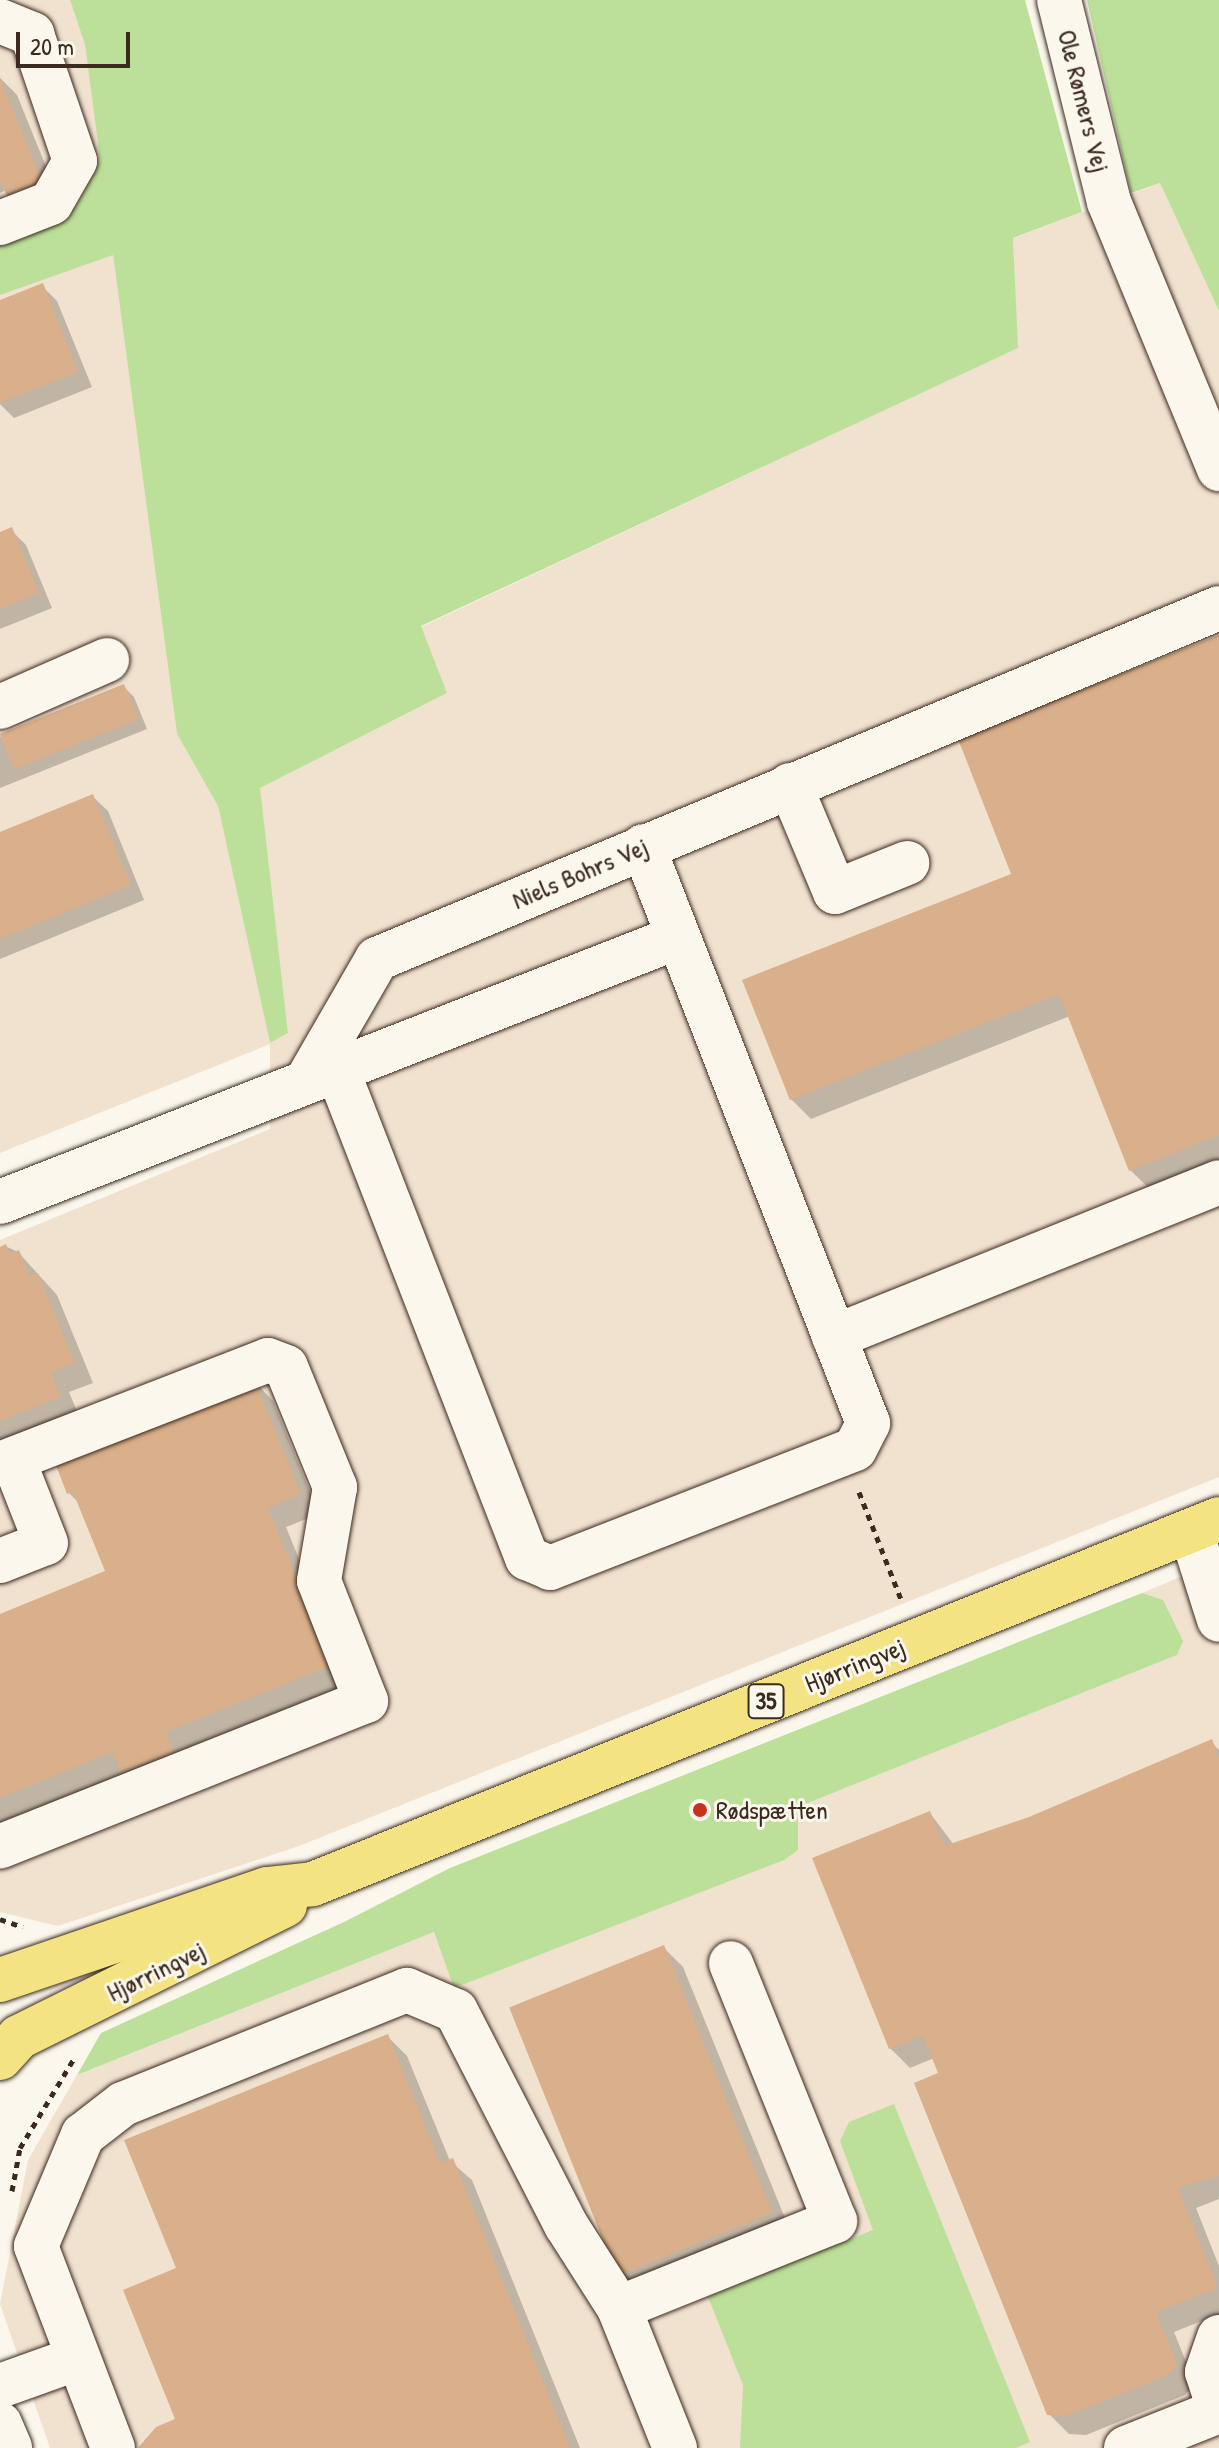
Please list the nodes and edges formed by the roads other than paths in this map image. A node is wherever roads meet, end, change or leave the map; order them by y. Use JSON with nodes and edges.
{"nodes":[{"id":1,"x":1059,"y":0,"type":"edge"},
{"id":2,"x":0,"y":21,"type":"edge"},
{"id":3,"x":0,"y":223,"type":"edge"},
{"id":4,"x":1219,"y":469,"type":"edge"},
{"id":5,"x":1219,"y":608,"type":"edge"},
{"id":6,"x":107,"y":660,"type":"dead end"},
{"id":7,"x":0,"y":707,"type":"edge"},
{"id":8,"x":790,"y":785,"type":"junction"},
{"id":9,"x":643,"y":846,"type":"junction"},
{"id":10,"x":907,"y":863,"type":"dead end"},
{"id":11,"x":678,"y":937,"type":"junction"},
{"id":12,"x":321,"y":1076,"type":"junction"},
{"id":13,"x":1219,"y":1182,"type":"edge"},
{"id":14,"x":0,"y":1202,"type":"edge"},
{"id":15,"x":834,"y":1337,"type":"junction"},
{"id":16,"x":6,"y":1461,"type":"edge"},
{"id":17,"x":1205,"y":1525,"type":"edge"},
{"id":18,"x":0,"y":1561,"type":"edge"},
{"id":19,"x":1219,"y":1620,"type":"edge"},
{"id":20,"x":0,"y":1847,"type":"edge"},
{"id":21,"x":313,"y":1884,"type":"junction"},
{"id":22,"x":731,"y":1963,"type":"dead end"},
{"id":23,"x":0,"y":1980,"type":"edge"},
{"id":24,"x":0,"y":2058,"type":"edge"},
{"id":25,"x":619,"y":2308,"type":"junction"},
{"id":26,"x":1219,"y":2337,"type":"edge"},
{"id":27,"x":78,"y":2358,"type":"junction"},
{"id":28,"x":0,"y":2403,"type":"edge"},
{"id":29,"x":1219,"y":2409,"type":"edge"},
{"id":30,"x":10,"y":2448,"type":"edge"},
{"id":31,"x":113,"y":2448,"type":"edge"},
{"id":32,"x":675,"y":2448,"type":"edge"},
{"id":33,"x":1126,"y":2448,"type":"edge"}],
"edges":[{"from":1,"to":4,"type":"street","name":"Ole Rømers Vej"},
{"from":2,"to":3,"type":"street"},
{"from":5,"to":8,"type":"street","name":"Niels Bohrs Vej"},
{"from":6,"to":7,"type":"street"},
{"from":8,"to":9,"type":"street","name":"Niels Bohrs Vej"},
{"from":8,"to":10,"type":"street"},
{"from":9,"to":11,"type":"street"},
{"from":9,"to":12,"type":"street","name":"Niels Bohrs Vej"},
{"from":11,"to":12,"type":"street"},
{"from":11,"to":15,"type":"street"},
{"from":12,"to":14,"type":"street"},
{"from":12,"to":15,"type":"street"},
{"from":13,"to":15,"type":"street"},
{"from":16,"to":18,"type":"street"},
{"from":16,"to":20,"type":"street"},
{"from":17,"to":19,"type":"street"},
{"from":17,"to":21,"type":"main road","name":"Hjørringvej","number":"35"},
{"from":21,"to":23,"type":"main road","name":"Hjørringvej","number":"35"},
{"from":21,"to":24,"type":"main road","name":"Hjørringvej","number":"35"},
{"from":22,"to":25,"type":"street"},
{"from":25,"to":27,"type":"street"},
{"from":25,"to":32,"type":"street"},
{"from":26,"to":29,"type":"street"},
{"from":27,"to":28,"type":"street"},
{"from":27,"to":31,"type":"street"},
{"from":28,"to":30,"type":"street"},
{"from":29,"to":33,"type":"street"}]}
